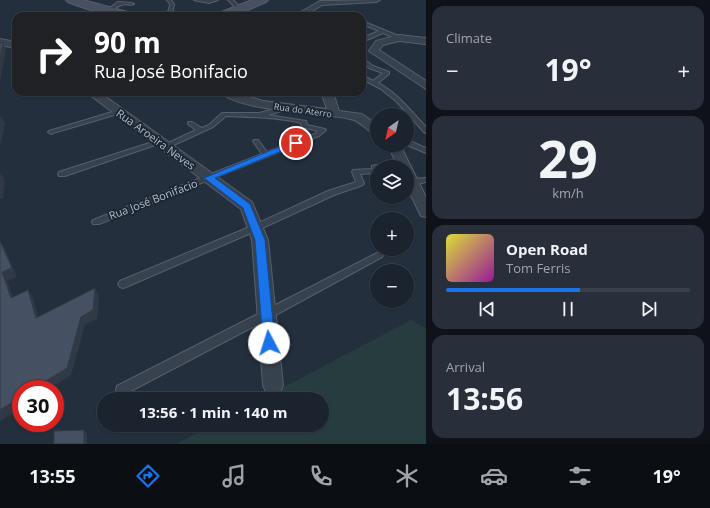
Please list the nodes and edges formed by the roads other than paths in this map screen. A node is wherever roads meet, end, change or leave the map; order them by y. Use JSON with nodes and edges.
{"nodes":[{"id":1,"x":72,"y":0,"type":"edge"},
{"id":2,"x":169,"y":0,"type":"edge"},
{"id":3,"x":196,"y":0,"type":"edge"},
{"id":4,"x":216,"y":0,"type":"edge"},
{"id":5,"x":230,"y":0,"type":"edge"},
{"id":6,"x":262,"y":0,"type":"edge"},
{"id":7,"x":376,"y":0,"type":"edge"},
{"id":8,"x":132,"y":4,"type":"dead end"},
{"id":9,"x":240,"y":9,"type":"junction"},
{"id":10,"x":107,"y":12,"type":"joint"},
{"id":11,"x":169,"y":12,"type":"edge"},
{"id":12,"x":233,"y":12,"type":"edge"},
{"id":13,"x":305,"y":12,"type":"edge"},
{"id":14,"x":366,"y":24,"type":"edge"},
{"id":15,"x":383,"y":30,"type":"junction"},
{"id":16,"x":366,"y":38,"type":"edge"},
{"id":17,"x":399,"y":38,"type":"junction"},
{"id":18,"x":426,"y":41,"type":"edge"},
{"id":19,"x":0,"y":42,"type":"edge"},
{"id":20,"x":12,"y":44,"type":"edge"},
{"id":21,"x":366,"y":63,"type":"edge"},
{"id":22,"x":366,"y":79,"type":"edge"},
{"id":23,"x":374,"y":84,"type":"junction"},
{"id":24,"x":426,"y":86,"type":"edge"},
{"id":25,"x":97,"y":96,"type":"edge"},
{"id":26,"x":234,"y":96,"type":"edge"},
{"id":27,"x":328,"y":96,"type":"edge"},
{"id":28,"x":287,"y":108,"type":"junction"},
{"id":29,"x":119,"y":112,"type":"junction"},
{"id":30,"x":334,"y":114,"type":"junction"},
{"id":31,"x":259,"y":115,"type":"junction"},
{"id":32,"x":415,"y":119,"type":"junction"},
{"id":33,"x":190,"y":123,"type":"dead end"},
{"id":34,"x":426,"y":123,"type":"edge"},
{"id":35,"x":370,"y":126,"type":"edge"},
{"id":36,"x":201,"y":130,"type":"junction"},
{"id":37,"x":426,"y":131,"type":"edge"},
{"id":38,"x":51,"y":132,"type":"dead end"},
{"id":39,"x":256,"y":141,"type":"dead end"},
{"id":40,"x":162,"y":144,"type":"junction"},
{"id":41,"x":414,"y":145,"type":"edge"},
{"id":42,"x":426,"y":151,"type":"edge"},
{"id":43,"x":266,"y":155,"type":"junction"},
{"id":44,"x":370,"y":171,"type":"edge"},
{"id":45,"x":62,"y":174,"type":"dead end"},
{"id":46,"x":414,"y":174,"type":"edge"},
{"id":47,"x":208,"y":178,"type":"junction"},
{"id":48,"x":426,"y":180,"type":"edge"},
{"id":49,"x":414,"y":186,"type":"edge"},
{"id":50,"x":426,"y":212,"type":"edge"},
{"id":51,"x":96,"y":222,"type":"dead end"},
{"id":52,"x":255,"y":228,"type":"junction"},
{"id":53,"x":377,"y":256,"type":"edge"},
{"id":54,"x":123,"y":284,"type":"dead end"},
{"id":55,"x":267,"y":315,"type":"junction"},
{"id":56,"x":273,"y":385,"type":"dead end"},
{"id":57,"x":121,"y":390,"type":"dead end"}],
"edges":[{"from":1,"to":10,"type":"street"},
{"from":2,"to":11,"type":"lane"},
{"from":3,"to":4,"type":"lane"},
{"from":5,"to":9,"type":"lane"},
{"from":6,"to":9,"type":"street"},
{"from":7,"to":13,"type":"street"},
{"from":8,"to":10,"type":"lane"},
{"from":9,"to":12,"type":"street"},
{"from":14,"to":15,"type":"lane"},
{"from":15,"to":16,"type":"lane"},
{"from":15,"to":17,"type":"lane"},
{"from":17,"to":18,"type":"street"},
{"from":17,"to":24,"type":"street"},
{"from":19,"to":20,"type":"street"},
{"from":21,"to":23,"type":"lane"},
{"from":22,"to":23,"type":"lane"},
{"from":23,"to":32,"type":"lane"},
{"from":25,"to":29,"type":"street","name":"Rua Aroeira Neves"},
{"from":26,"to":28,"type":"street","name":"Rua do Aterro"},
{"from":27,"to":30,"type":"street"},
{"from":28,"to":30,"type":"street","name":"Rua do Aterro"},
{"from":28,"to":31,"type":"lane"},
{"from":29,"to":38,"type":"lane"},
{"from":29,"to":40,"type":"street","name":"Rua Aroeira Neves"},
{"from":30,"to":35,"type":"street","name":"Rua do Aterro"},
{"from":31,"to":36,"type":"lane"},
{"from":31,"to":43,"type":"lane","name":"Rua José Bonifacio"},
{"from":32,"to":34,"type":"lane"},
{"from":32,"to":37,"type":"lane"},
{"from":33,"to":36,"type":"lane"},
{"from":36,"to":40,"type":"lane"},
{"from":39,"to":43,"type":"lane"},
{"from":40,"to":45,"type":"lane"},
{"from":40,"to":47,"type":"street","name":"Rua Aroeira Neves"},
{"from":41,"to":42,"type":"lane"},
{"from":43,"to":47,"type":"lane","name":"Rua José Bonifacio"},
{"from":44,"to":52,"type":"lane"},
{"from":46,"to":48,"type":"lane"},
{"from":47,"to":51,"type":"lane","name":"Rua José Bonifacio"},
{"from":47,"to":52,"type":"street","name":"Rua Aroeira Neves"},
{"from":49,"to":50,"type":"street"},
{"from":52,"to":54,"type":"lane"},
{"from":52,"to":55,"type":"street","name":"Rua Aroeira Neves"},
{"from":53,"to":55,"type":"lane"},
{"from":55,"to":56,"type":"street","name":"Rua Aroeira Neves"},
{"from":55,"to":57,"type":"lane"}]}
